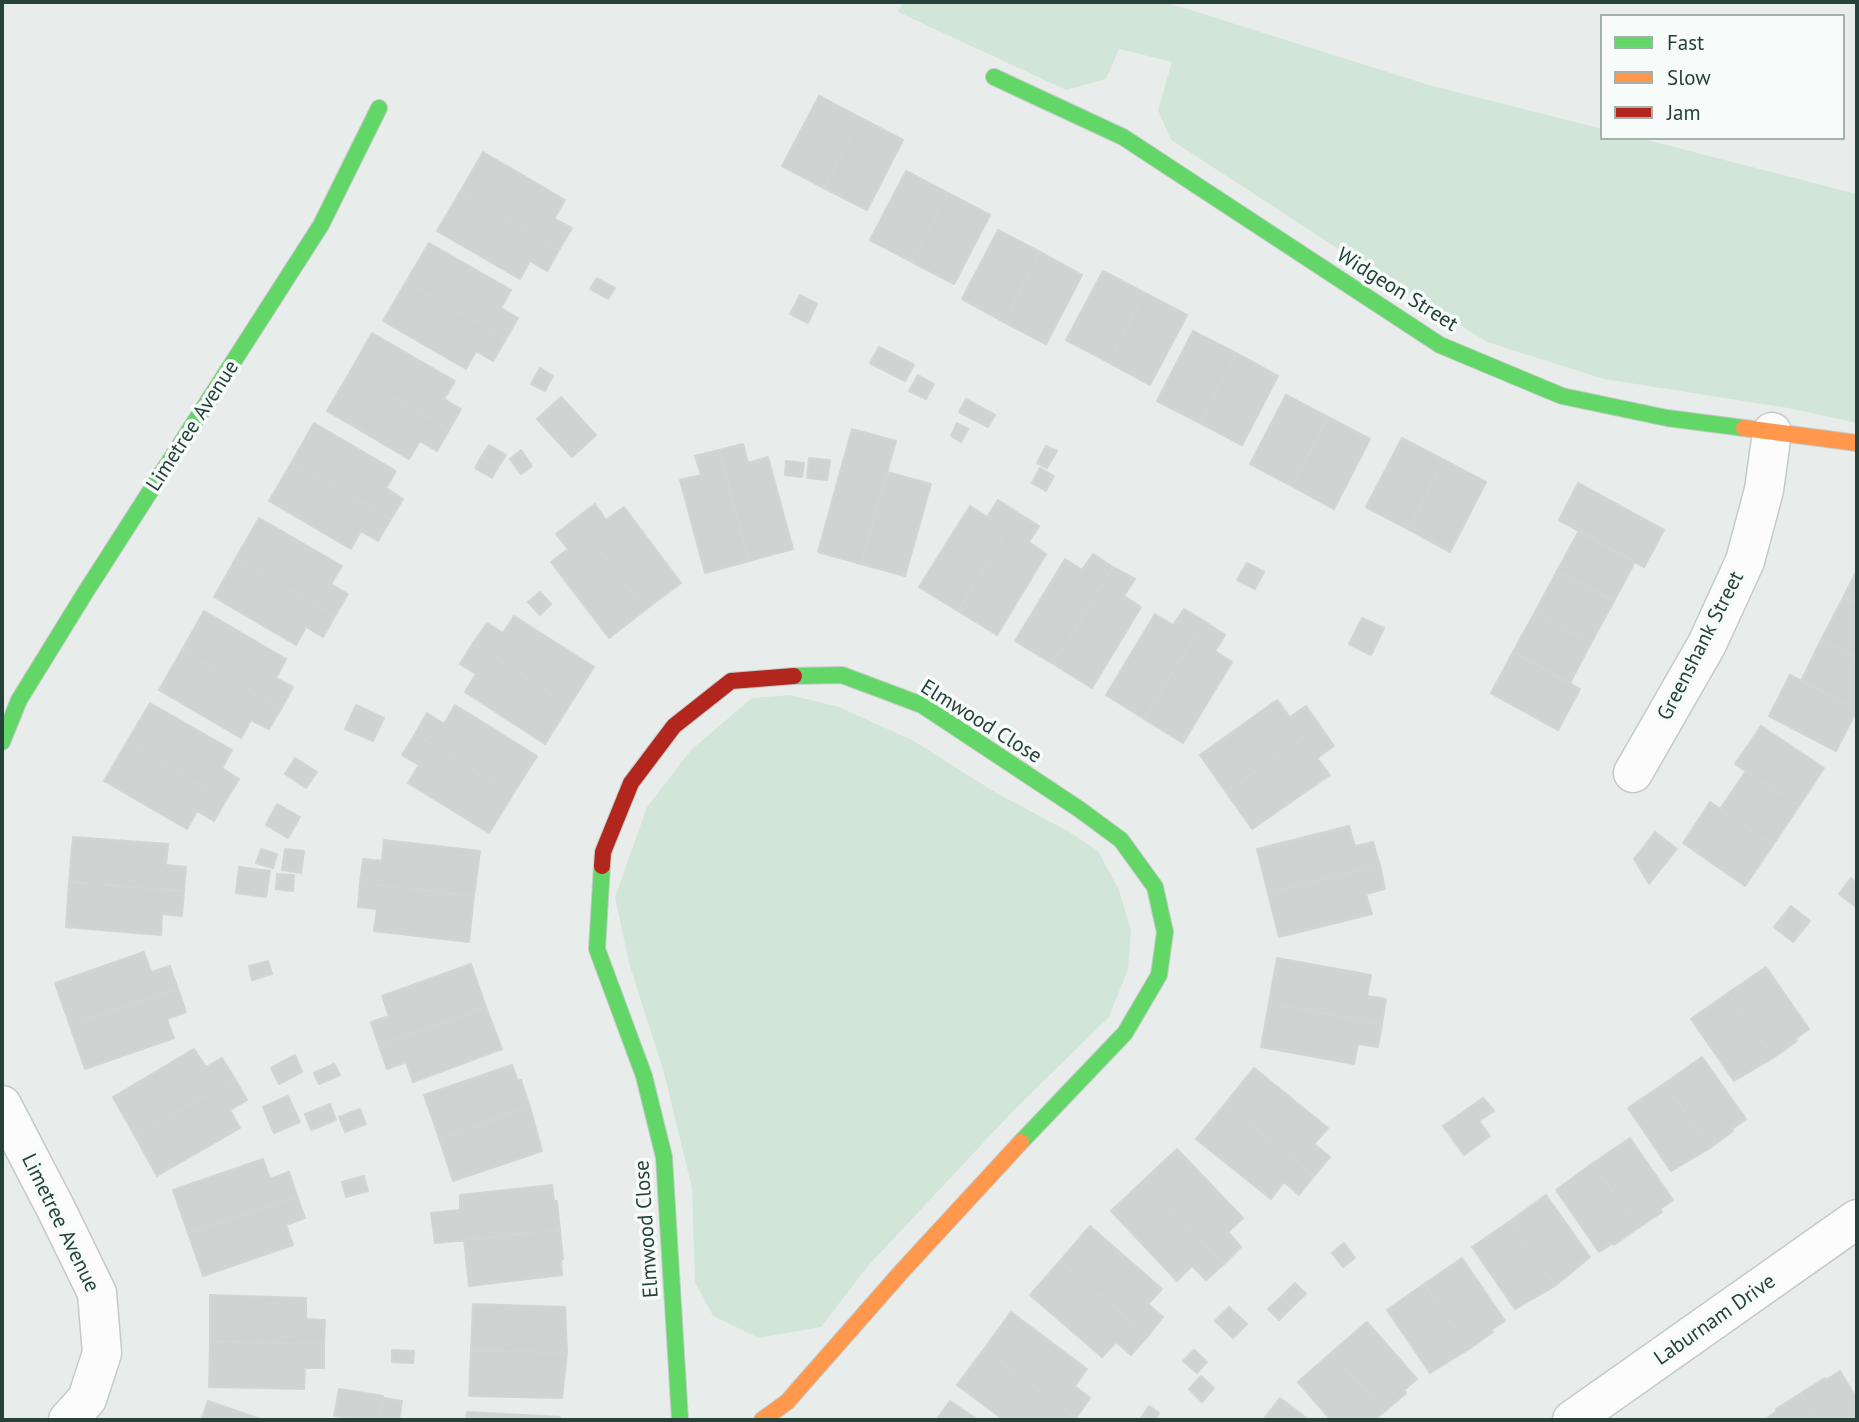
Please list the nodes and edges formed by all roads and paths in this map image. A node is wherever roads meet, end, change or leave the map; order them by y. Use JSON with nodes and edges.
{"nodes":[{"id":1,"x":994,"y":77,"type":"dead end"},
{"id":2,"x":379,"y":108,"type":"dead end"},
{"id":3,"x":1772,"y":432,"type":"junction"},
{"id":4,"x":1857,"y":443,"type":"edge"},
{"id":5,"x":2,"y":742,"type":"edge"},
{"id":6,"x":1633,"y":773,"type":"dead end"},
{"id":7,"x":2,"y":1105,"type":"edge"},
{"id":8,"x":1857,"y":1219,"type":"edge"},
{"id":9,"x":68,"y":1420,"type":"edge"},
{"id":10,"x":680,"y":1420,"type":"edge"},
{"id":11,"x":762,"y":1420,"type":"edge"},
{"id":12,"x":1572,"y":1420,"type":"edge"}],
"edges":[{"from":1,"to":3,"type":"street","name":"Widgeon Street"},
{"from":2,"to":5,"type":"street","name":"Limetree Avenue"},
{"from":3,"to":4,"type":"street","name":"Widgeon Street"},
{"from":3,"to":6,"type":"street","name":"Greenshank Street"},
{"from":7,"to":9,"type":"street","name":"Limetree Avenue"},
{"from":8,"to":12,"type":"street","name":"Laburnam Drive"},
{"from":10,"to":11,"type":"street","name":"Elmwood Close"}]}
